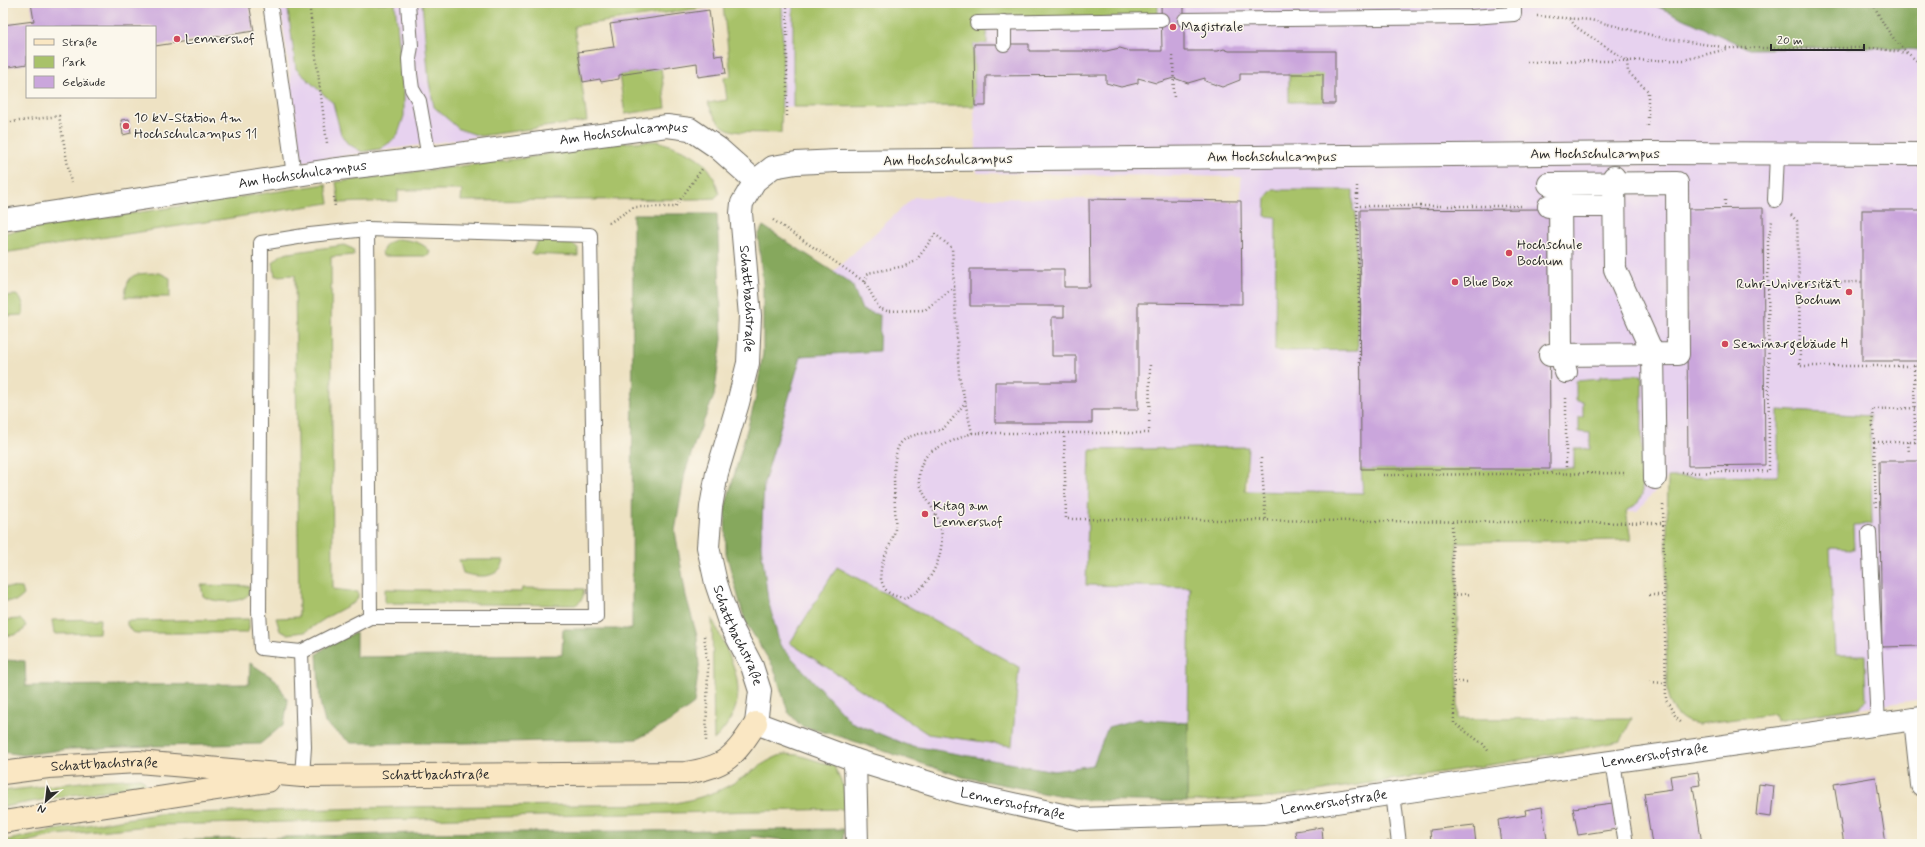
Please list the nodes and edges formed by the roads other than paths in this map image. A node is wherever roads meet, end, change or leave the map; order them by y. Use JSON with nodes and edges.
{"nodes":[{"id":1,"x":270,"y":3,"type":"edge"},
{"id":2,"x":408,"y":3,"type":"edge"},
{"id":3,"x":1514,"y":9,"type":"edge"},
{"id":4,"x":1161,"y":20,"type":"dead end"},
{"id":5,"x":1185,"y":20,"type":"dead end"},
{"id":6,"x":1004,"y":22,"type":"junction"},
{"id":7,"x":977,"y":23,"type":"dead end"},
{"id":8,"x":1004,"y":44,"type":"dead end"},
{"id":9,"x":1922,"y":154,"type":"edge"},
{"id":10,"x":1777,"y":155,"type":"junction"},
{"id":11,"x":429,"y":158,"type":"junction"},
{"id":12,"x":294,"y":175,"type":"junction"},
{"id":13,"x":755,"y":180,"type":"junction"},
{"id":14,"x":1614,"y":180,"type":"junction"},
{"id":15,"x":1554,"y":195,"type":"junction"},
{"id":16,"x":1776,"y":200,"type":"road end"},
{"id":17,"x":1614,"y":206,"type":"junction"},
{"id":18,"x":3,"y":220,"type":"edge"},
{"id":19,"x":367,"y":229,"type":"junction"},
{"id":20,"x":1653,"y":354,"type":"junction"},
{"id":21,"x":1655,"y":476,"type":"road end"},
{"id":22,"x":1868,"y":532,"type":"road end"},
{"id":23,"x":370,"y":617,"type":"junction"},
{"id":24,"x":301,"y":652,"type":"junction"},
{"id":25,"x":1918,"y":719,"type":"edge"},
{"id":26,"x":756,"y":723,"type":"junction"},
{"id":27,"x":1878,"y":725,"type":"junction"},
{"id":28,"x":855,"y":760,"type":"junction"},
{"id":29,"x":1613,"y":762,"type":"junction"},
{"id":30,"x":3,"y":774,"type":"edge"},
{"id":31,"x":302,"y":776,"type":"junction"},
{"id":32,"x":1922,"y":785,"type":"edge"},
{"id":33,"x":1393,"y":793,"type":"junction"},
{"id":34,"x":3,"y":822,"type":"edge"},
{"id":35,"x":857,"y":844,"type":"edge"},
{"id":36,"x":1399,"y":844,"type":"edge"},
{"id":37,"x":1626,"y":844,"type":"edge"}],
"edges":[{"from":1,"to":12,"type":"lane"},
{"from":2,"to":11,"type":"lane"},
{"from":3,"to":5,"type":"lane"},
{"from":4,"to":6,"type":"lane"},
{"from":6,"to":7,"type":"lane"},
{"from":6,"to":8,"type":"lane"},
{"from":9,"to":10,"type":"street","name":"Am Hochschulcampus"},
{"from":10,"to":13,"type":"street","name":"Am Hochschulcampus"},
{"from":10,"to":16,"type":"lane"},
{"from":11,"to":12,"type":"street","name":"Am Hochschulcampus"},
{"from":11,"to":13,"type":"street","name":"Am Hochschulcampus"},
{"from":12,"to":18,"type":"street","name":"Am Hochschulcampus"},
{"from":13,"to":26,"type":"street","name":"Schattbachstraße"},
{"from":14,"to":15,"type":"street"},
{"from":14,"to":17,"type":"street"},
{"from":14,"to":20,"type":"street"},
{"from":15,"to":17,"type":"street"},
{"from":15,"to":20,"type":"street"},
{"from":17,"to":20,"type":"street"},
{"from":19,"to":23,"type":"lane"},
{"from":19,"to":23,"type":"lane"},
{"from":19,"to":24,"type":"lane"},
{"from":20,"to":21,"type":"street"},
{"from":22,"to":27,"type":"lane"},
{"from":23,"to":24,"type":"lane"},
{"from":24,"to":31,"type":"lane"},
{"from":25,"to":27,"type":"street","name":"Lennershofstraße"},
{"from":25,"to":32,"type":"street"},
{"from":26,"to":28,"type":"street","name":"Lennershofstraße"},
{"from":26,"to":31,"type":"street","name":"Schattbachstraße"},
{"from":27,"to":29,"type":"street","name":"Lennershofstraße"},
{"from":28,"to":33,"type":"street","name":"Lennershofstraße"},
{"from":28,"to":35,"type":"street"},
{"from":29,"to":33,"type":"street","name":"Lennershofstraße"},
{"from":29,"to":37,"type":"lane"},
{"from":30,"to":31,"type":"street","name":"Schattbachstraße"},
{"from":31,"to":34,"type":"street","name":"Schattbachstraße"},
{"from":33,"to":36,"type":"lane"}]}
